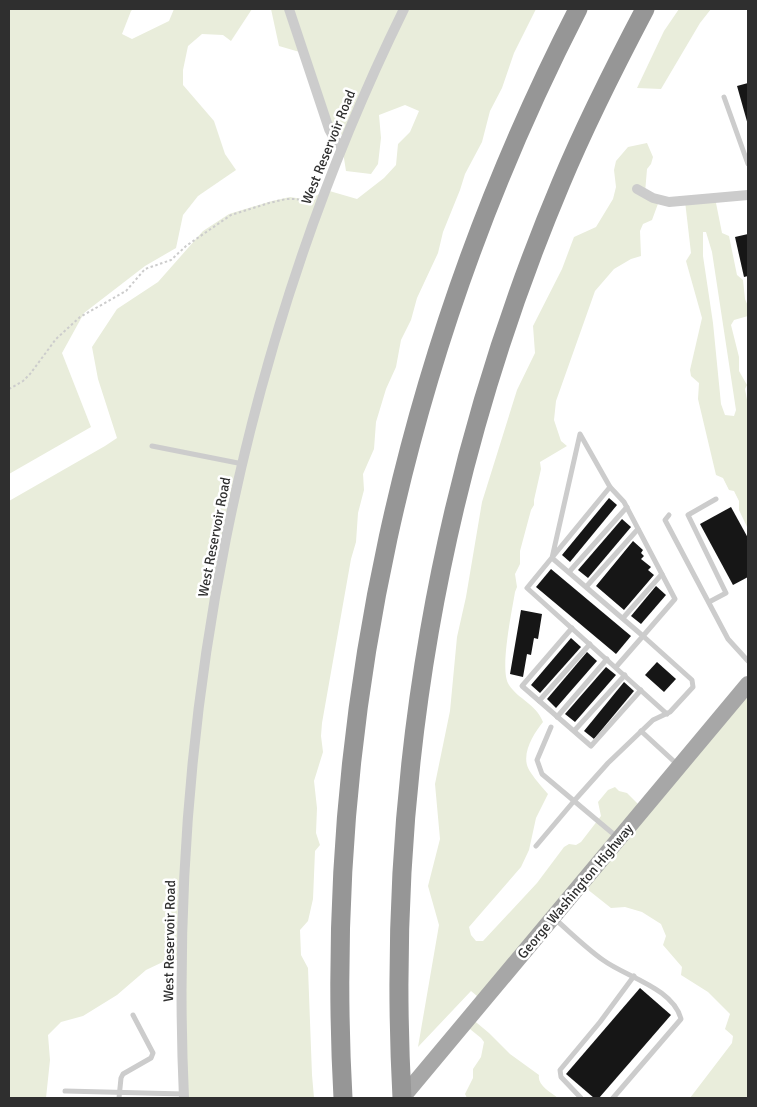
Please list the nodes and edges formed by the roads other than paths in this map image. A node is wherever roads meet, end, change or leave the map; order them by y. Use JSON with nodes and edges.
{"nodes":[{"id":1,"x":288,"y":9,"type":"edge"},
{"id":2,"x":404,"y":9,"type":"edge"},
{"id":3,"x":578,"y":9,"type":"edge"},
{"id":4,"x":645,"y":9,"type":"edge"},
{"id":5,"x":724,"y":98,"type":"dead end"},
{"id":6,"x":342,"y":146,"type":"junction"},
{"id":7,"x":748,"y":164,"type":"edge"},
{"id":8,"x":637,"y":189,"type":"dead end"},
{"id":9,"x":748,"y":195,"type":"edge"},
{"id":10,"x":152,"y":446,"type":"dead end"},
{"id":11,"x":243,"y":464,"type":"junction"},
{"id":12,"x":610,"y":487,"type":"junction"},
{"id":13,"x":716,"y":499,"type":"dead end"},
{"id":14,"x":627,"y":507,"type":"junction"},
{"id":15,"x":669,"y":515,"type":"dead end"},
{"id":16,"x":638,"y":529,"type":"junction"},
{"id":17,"x":552,"y":558,"type":"junction"},
{"id":18,"x":569,"y":572,"type":"junction"},
{"id":19,"x":662,"y":574,"type":"junction"},
{"id":20,"x":586,"y":587,"type":"junction"},
{"id":21,"x":710,"y":602,"type":"junction"},
{"id":22,"x":623,"y":618,"type":"junction"},
{"id":23,"x":572,"y":628,"type":"junction"},
{"id":24,"x":643,"y":636,"type":"junction"},
{"id":25,"x":590,"y":644,"type":"junction"},
{"id":26,"x":607,"y":659,"type":"junction"},
{"id":27,"x":748,"y":661,"type":"edge"},
{"id":28,"x":616,"y":667,"type":"junction"},
{"id":29,"x":624,"y":675,"type":"junction"},
{"id":30,"x":748,"y":684,"type":"edge"},
{"id":31,"x":642,"y":690,"type":"junction"},
{"id":32,"x":539,"y":701,"type":"junction"},
{"id":33,"x":667,"y":714,"type":"junction"},
{"id":34,"x":557,"y":717,"type":"junction"},
{"id":35,"x":551,"y":727,"type":"dead end"},
{"id":36,"x":641,"y":731,"type":"junction"},
{"id":37,"x":574,"y":732,"type":"junction"},
{"id":38,"x":680,"y":766,"type":"junction"},
{"id":39,"x":574,"y":800,"type":"junction"},
{"id":40,"x":619,"y":838,"type":"junction"},
{"id":41,"x":536,"y":846,"type":"dead end"},
{"id":42,"x":553,"y":917,"type":"junction"},
{"id":43,"x":634,"y":976,"type":"junction"},
{"id":44,"x":133,"y":1015,"type":"dead end"},
{"id":45,"x":64,"y":1091,"type":"dead end"},
{"id":46,"x":120,"y":1095,"type":"edge"},
{"id":47,"x":184,"y":1096,"type":"edge"},
{"id":48,"x":343,"y":1098,"type":"edge"},
{"id":49,"x":402,"y":1098,"type":"edge"},
{"id":50,"x":581,"y":1098,"type":"edge"},
{"id":51,"x":613,"y":1098,"type":"edge"}],
"edges":[{"from":1,"to":6,"type":"street"},
{"from":2,"to":6,"type":"street","name":"West Reservoir Road"},
{"from":3,"to":48,"type":"highway"},
{"from":4,"to":49,"type":"highway"},
{"from":5,"to":7,"type":"lane"},
{"from":6,"to":11,"type":"street","name":"West Reservoir Road"},
{"from":8,"to":9,"type":"street"},
{"from":10,"to":11,"type":"lane"},
{"from":11,"to":47,"type":"street","name":"West Reservoir Road"},
{"from":12,"to":14,"type":"lane"},
{"from":12,"to":17,"type":"lane"},
{"from":12,"to":17,"type":"lane"},
{"from":13,"to":21,"type":"lane"},
{"from":14,"to":16,"type":"lane"},
{"from":14,"to":18,"type":"lane"},
{"from":15,"to":21,"type":"lane"},
{"from":16,"to":19,"type":"lane"},
{"from":16,"to":20,"type":"lane"},
{"from":17,"to":18,"type":"lane"},
{"from":17,"to":23,"type":"lane"},
{"from":18,"to":20,"type":"lane"},
{"from":19,"to":22,"type":"lane"},
{"from":19,"to":24,"type":"lane"},
{"from":20,"to":22,"type":"lane"},
{"from":21,"to":27,"type":"lane"},
{"from":22,"to":24,"type":"lane"},
{"from":23,"to":25,"type":"lane"},
{"from":23,"to":32,"type":"lane"},
{"from":24,"to":28,"type":"lane"},
{"from":24,"to":33,"type":"lane"},
{"from":25,"to":26,"type":"lane"},
{"from":25,"to":32,"type":"lane"},
{"from":26,"to":28,"type":"lane"},
{"from":26,"to":34,"type":"lane"},
{"from":28,"to":29,"type":"lane"},
{"from":29,"to":31,"type":"lane"},
{"from":29,"to":37,"type":"lane"},
{"from":30,"to":38,"type":"main road","name":"George Washington Highway"},
{"from":31,"to":33,"type":"lane"},
{"from":31,"to":37,"type":"lane"},
{"from":32,"to":34,"type":"lane"},
{"from":33,"to":36,"type":"lane"},
{"from":34,"to":37,"type":"lane"},
{"from":35,"to":39,"type":"lane"},
{"from":36,"to":38,"type":"lane"},
{"from":36,"to":39,"type":"lane"},
{"from":38,"to":40,"type":"main road","name":"George Washington Highway"},
{"from":39,"to":40,"type":"lane"},
{"from":39,"to":41,"type":"lane"},
{"from":40,"to":42,"type":"main road","name":"George Washington Highway"},
{"from":42,"to":43,"type":"lane"},
{"from":42,"to":49,"type":"main road","name":"George Washington Highway"},
{"from":43,"to":50,"type":"lane"},
{"from":43,"to":51,"type":"lane"},
{"from":44,"to":46,"type":"lane"},
{"from":45,"to":46,"type":"lane"},
{"from":46,"to":47,"type":"lane"}]}
